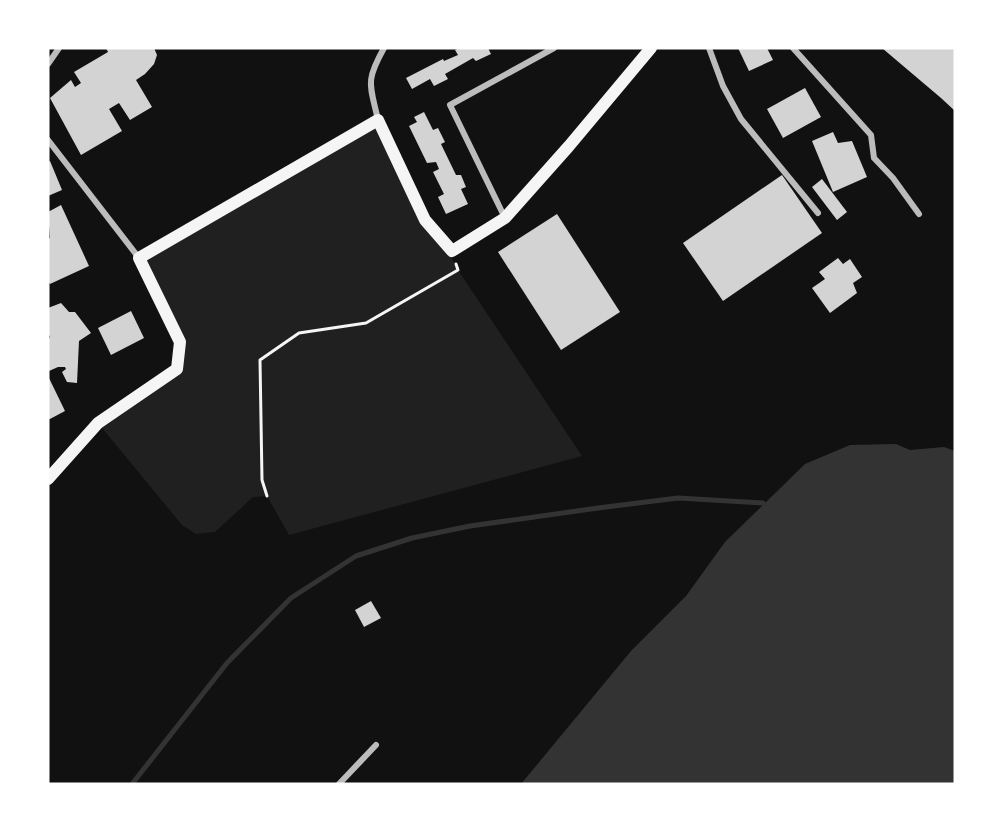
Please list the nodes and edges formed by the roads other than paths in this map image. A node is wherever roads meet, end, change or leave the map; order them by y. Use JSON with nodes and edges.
{"nodes":[{"id":1,"x":59,"y":48,"type":"edge"},
{"id":2,"x":384,"y":48,"type":"edge"},
{"id":3,"x":554,"y":48,"type":"edge"},
{"id":4,"x":651,"y":48,"type":"edge"},
{"id":5,"x":709,"y":48,"type":"edge"},
{"id":6,"x":793,"y":48,"type":"edge"},
{"id":7,"x":48,"y":64,"type":"edge"},
{"id":8,"x":378,"y":120,"type":"junction"},
{"id":9,"x":48,"y":140,"type":"edge"},
{"id":10,"x":818,"y":213,"type":"dead end"},
{"id":11,"x":919,"y":214,"type":"dead end"},
{"id":12,"x":506,"y":218,"type":"junction"},
{"id":13,"x":139,"y":258,"type":"junction"},
{"id":14,"x":48,"y":480,"type":"edge"},
{"id":15,"x":376,"y":745,"type":"dead end"},
{"id":16,"x":339,"y":784,"type":"edge"}],
"edges":[{"from":1,"to":7,"type":"street"},
{"from":2,"to":8,"type":"street"},
{"from":3,"to":12,"type":"street"},
{"from":4,"to":12,"type":"main road"},
{"from":5,"to":10,"type":"street"},
{"from":6,"to":11,"type":"street"},
{"from":8,"to":12,"type":"main road"},
{"from":8,"to":13,"type":"main road"},
{"from":9,"to":13,"type":"street"},
{"from":13,"to":14,"type":"main road"},
{"from":15,"to":16,"type":"street"}]}
